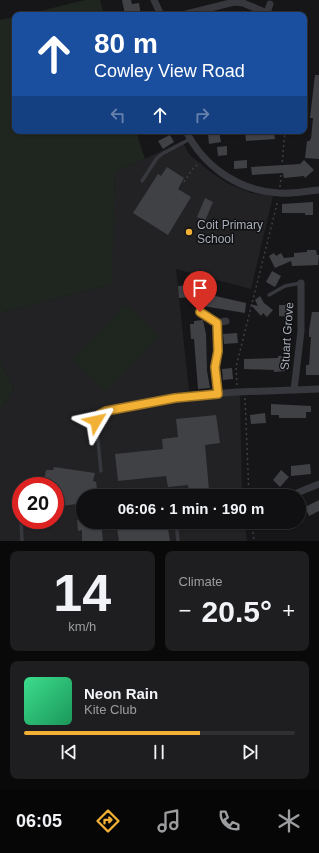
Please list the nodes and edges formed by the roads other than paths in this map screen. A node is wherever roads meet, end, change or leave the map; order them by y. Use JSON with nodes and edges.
{"nodes":[{"id":1,"x":154,"y":0,"type":"edge"},
{"id":2,"x":270,"y":4,"type":"dead end"},
{"id":3,"x":160,"y":12,"type":"edge"},
{"id":4,"x":194,"y":12,"type":"edge"},
{"id":5,"x":262,"y":12,"type":"edge"},
{"id":6,"x":267,"y":12,"type":"edge"},
{"id":7,"x":188,"y":134,"type":"edge"},
{"id":8,"x":190,"y":139,"type":"junction"},
{"id":9,"x":142,"y":180,"type":"dead end"},
{"id":10,"x":319,"y":190,"type":"edge"},
{"id":11,"x":301,"y":283,"type":"joint"},
{"id":12,"x":269,"y":296,"type":"dead end"},
{"id":13,"x":200,"y":312,"type":"dead end"},
{"id":14,"x":226,"y":322,"type":"dead end"},
{"id":15,"x":217,"y":323,"type":"junction"},
{"id":16,"x":319,"y":388,"type":"edge"},
{"id":17,"x":294,"y":390,"type":"junction"},
{"id":18,"x":218,"y":394,"type":"junction"},
{"id":19,"x":188,"y":396,"type":"joint"},
{"id":20,"x":101,"y":471,"type":"dead end"},
{"id":21,"x":319,"y":484,"type":"edge"},
{"id":22,"x":306,"y":489,"type":"edge"},
{"id":23,"x":21,"y":529,"type":"edge"},
{"id":24,"x":177,"y":529,"type":"edge"},
{"id":25,"x":22,"y":541,"type":"edge"},
{"id":26,"x":178,"y":541,"type":"edge"}],
"edges":[{"from":1,"to":3,"type":"street"},
{"from":2,"to":6,"type":"street"},
{"from":4,"to":5,"type":"street"},
{"from":7,"to":8,"type":"street"},
{"from":8,"to":9,"type":"lane"},
{"from":8,"to":10,"type":"street"},
{"from":11,"to":12,"type":"lane"},
{"from":11,"to":17,"type":"street","name":"Stuart Grove"},
{"from":13,"to":15,"type":"street"},
{"from":14,"to":15,"type":"street"},
{"from":15,"to":18,"type":"street"},
{"from":16,"to":17,"type":"street"},
{"from":17,"to":18,"type":"street"},
{"from":18,"to":19,"type":"street"},
{"from":19,"to":20,"type":"lane"},
{"from":21,"to":22,"type":"street"},
{"from":23,"to":25,"type":"lane"},
{"from":24,"to":26,"type":"lane"}]}
